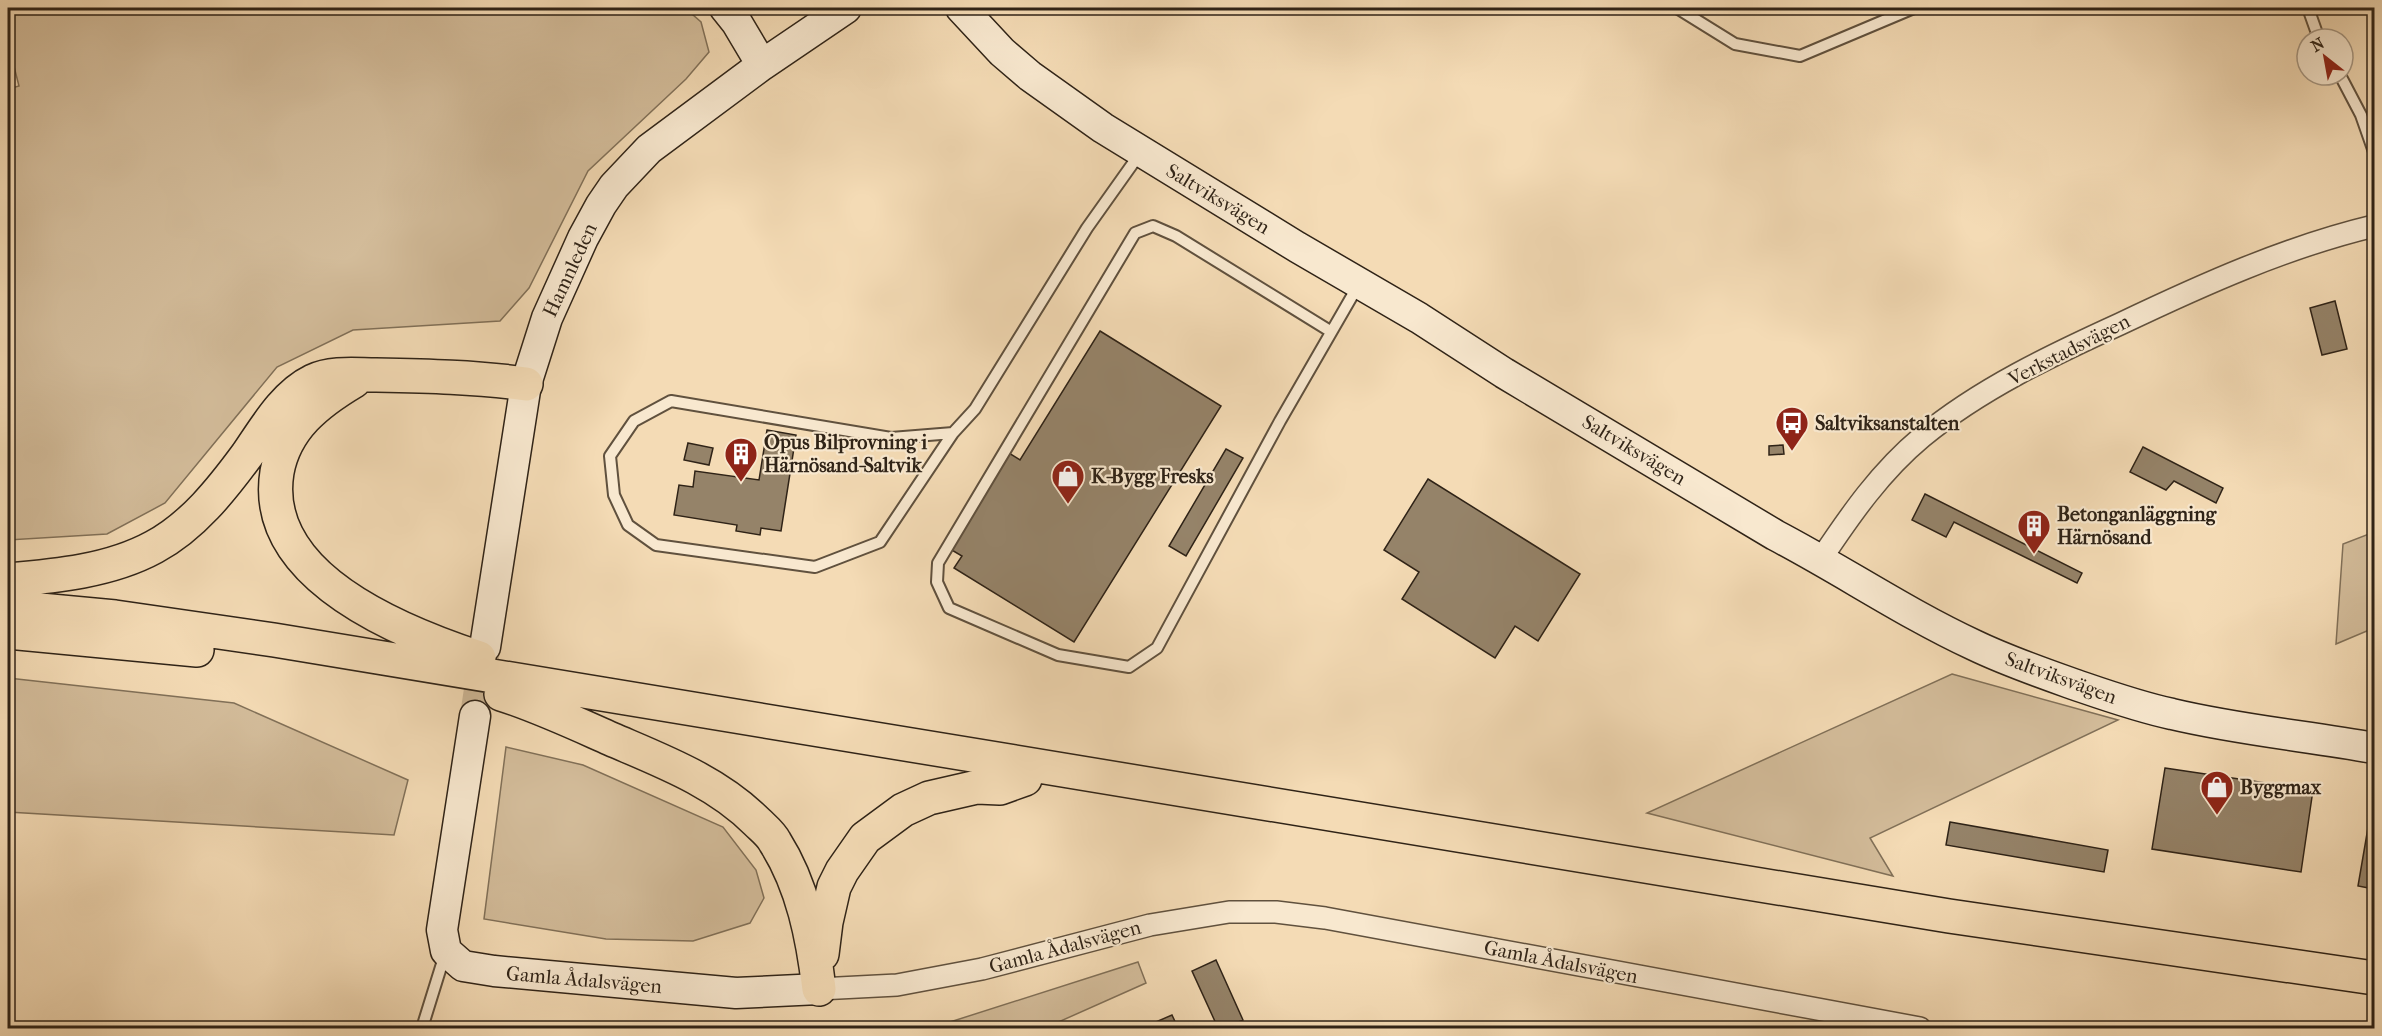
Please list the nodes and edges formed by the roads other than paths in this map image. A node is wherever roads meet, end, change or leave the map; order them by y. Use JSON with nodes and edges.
{"nodes":[{"id":1,"x":725,"y":8,"type":"edge"},
{"id":2,"x":846,"y":8,"type":"edge"},
{"id":3,"x":961,"y":8,"type":"edge"},
{"id":4,"x":1677,"y":8,"type":"edge"},
{"id":5,"x":1914,"y":8,"type":"edge"},
{"id":6,"x":2308,"y":8,"type":"edge"},
{"id":7,"x":2315,"y":27,"type":"edge"},
{"id":8,"x":762,"y":65,"type":"junction"},
{"id":9,"x":2346,"y":87,"type":"edge"},
{"id":10,"x":1141,"y":152,"type":"junction"},
{"id":11,"x":2374,"y":152,"type":"edge"},
{"id":12,"x":2374,"y":226,"type":"edge"},
{"id":13,"x":1359,"y":283,"type":"junction"},
{"id":14,"x":1330,"y":331,"type":"junction"},
{"id":15,"x":363,"y":375,"type":"junction"},
{"id":16,"x":526,"y":384,"type":"junction"},
{"id":17,"x":952,"y":433,"type":"junction"},
{"id":18,"x":1821,"y":559,"type":"junction"},
{"id":19,"x":8,"y":580,"type":"edge"},
{"id":20,"x":8,"y":607,"type":"edge"},
{"id":21,"x":8,"y":632,"type":"edge"},
{"id":22,"x":485,"y":647,"type":"tunnel mouth"},
{"id":23,"x":505,"y":687,"type":"junction"},
{"id":24,"x":474,"y":716,"type":"tunnel mouth"},
{"id":25,"x":2374,"y":748,"type":"edge"},
{"id":26,"x":1025,"y":779,"type":"junction"},
{"id":27,"x":446,"y":951,"type":"junction"},
{"id":28,"x":2374,"y":965,"type":"edge"},
{"id":29,"x":2341,"y":973,"type":"junction"},
{"id":30,"x":2374,"y":978,"type":"edge"},
{"id":31,"x":819,"y":989,"type":"junction"},
{"id":32,"x":2374,"y":1000,"type":"edge"},
{"id":33,"x":422,"y":1029,"type":"edge"},
{"id":34,"x":1920,"y":1029,"type":"edge"}],
"edges":[{"from":1,"to":8,"type":"street"},
{"from":2,"to":8,"type":"street","name":"Hamnleden"},
{"from":3,"to":10,"type":"street","name":"Saltviksvägen"},
{"from":4,"to":5,"type":"lane"},
{"from":6,"to":7,"type":"lane"},
{"from":8,"to":16,"type":"street","name":"Hamnleden"},
{"from":9,"to":11,"type":"lane"},
{"from":10,"to":13,"type":"street","name":"Saltviksvägen"},
{"from":10,"to":17,"type":"lane"},
{"from":12,"to":18,"type":"street","name":"Verkstadsvägen"},
{"from":13,"to":14,"type":"lane"},
{"from":13,"to":18,"type":"street","name":"Saltviksvägen"},
{"from":14,"to":14,"type":"lane"},
{"from":15,"to":16,"type":"highway"},
{"from":15,"to":19,"type":"highway"},
{"from":15,"to":23,"type":"highway"},
{"from":16,"to":22,"type":"street","name":"Hamnleden"},
{"from":17,"to":17,"type":"lane"},
{"from":18,"to":25,"type":"street","name":"Saltviksvägen"},
{"from":20,"to":23,"type":"highway"},
{"from":21,"to":23,"type":"highway"},
{"from":23,"to":26,"type":"highway"},
{"from":23,"to":29,"type":"highway"},
{"from":23,"to":31,"type":"highway"},
{"from":24,"to":27,"type":"street"},
{"from":26,"to":31,"type":"highway"},
{"from":26,"to":32,"type":"highway"},
{"from":27,"to":31,"type":"street","name":"Gamla Ådalsvägen"},
{"from":27,"to":33,"type":"lane"},
{"from":28,"to":29,"type":"lane"},
{"from":29,"to":30,"type":"highway"},
{"from":31,"to":34,"type":"street","name":"Gamla Ådalsvägen"}]}
